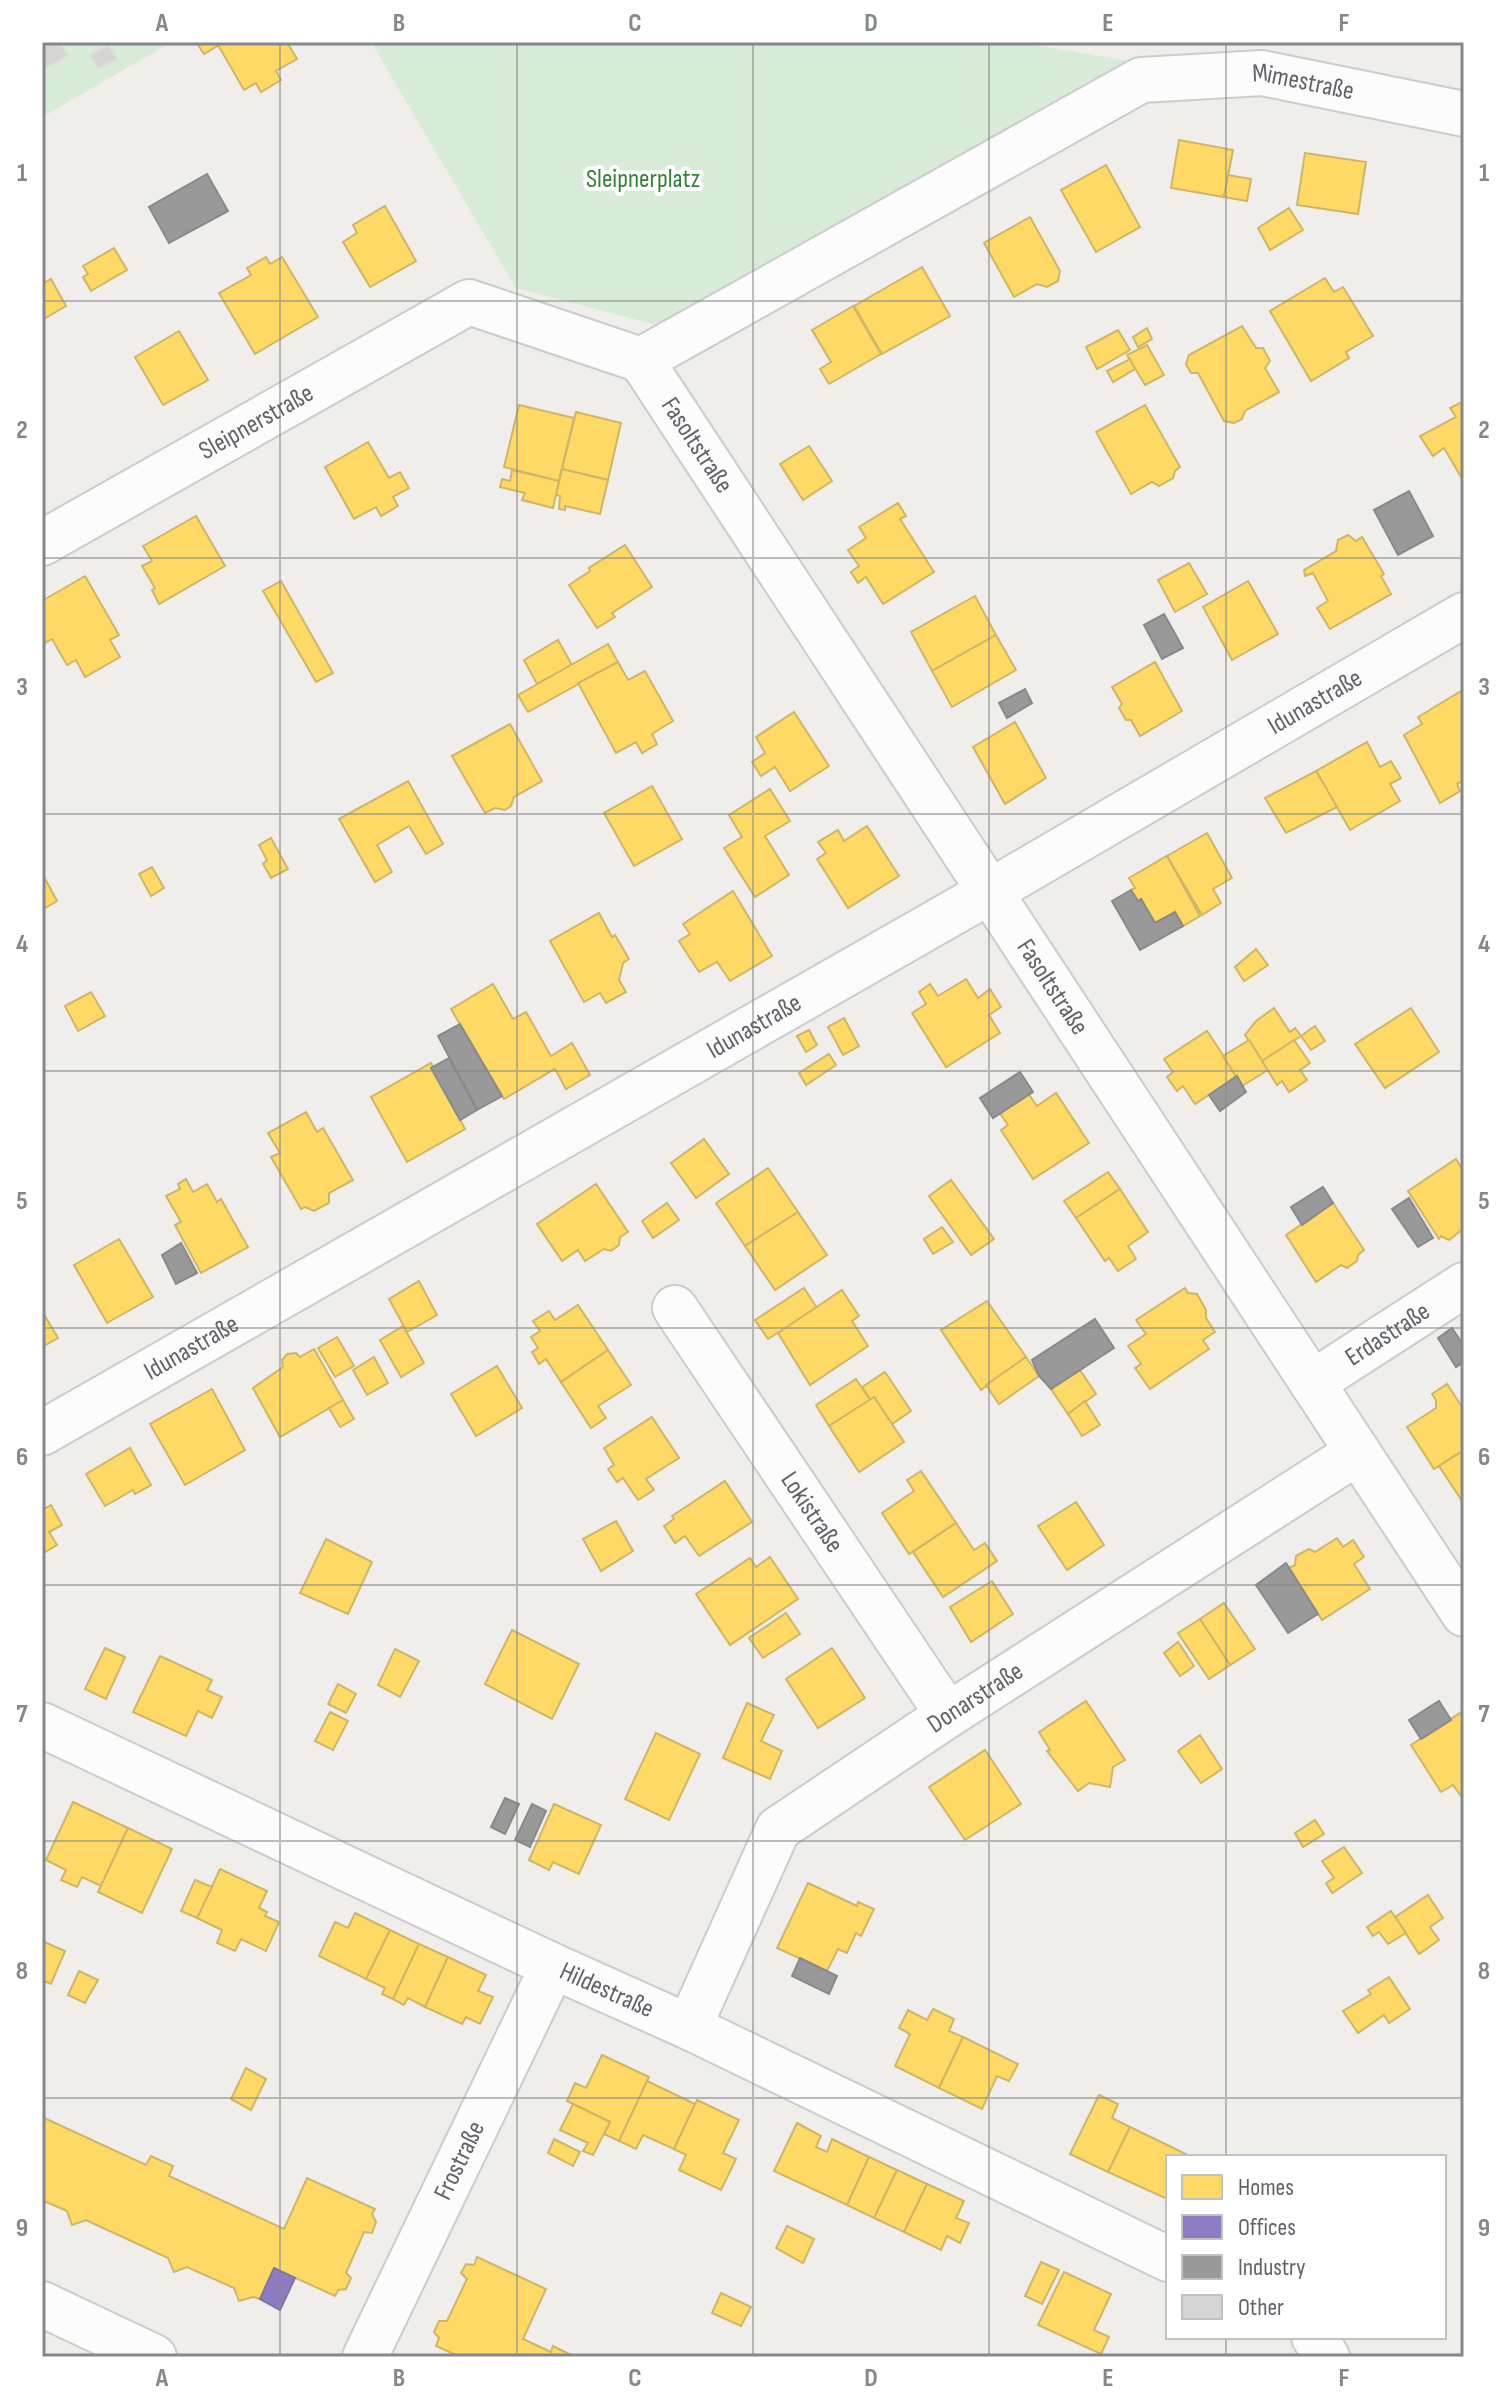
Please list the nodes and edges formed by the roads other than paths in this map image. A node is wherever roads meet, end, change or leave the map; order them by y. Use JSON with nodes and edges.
{"nodes":[{"id":1,"x":1464,"y":114,"type":"edge"},
{"id":2,"x":641,"y":360,"type":"junction"},
{"id":3,"x":42,"y":543,"type":"edge"},
{"id":4,"x":1464,"y":615,"type":"edge"},
{"id":5,"x":991,"y":891,"type":"junction"},
{"id":6,"x":1464,"y":1285,"type":"edge"},
{"id":7,"x":675,"y":1308,"type":"dead end"},
{"id":8,"x":1312,"y":1383,"type":"junction"},
{"id":9,"x":42,"y":1433,"type":"edge"},
{"id":10,"x":1358,"y":1452,"type":"junction"},
{"id":11,"x":1464,"y":1614,"type":"edge"},
{"id":12,"x":948,"y":1715,"type":"junction"},
{"id":13,"x":42,"y":1725,"type":"edge"},
{"id":14,"x":553,"y":1966,"type":"junction"},
{"id":15,"x":689,"y":2027,"type":"junction"},
{"id":16,"x":1166,"y":2258,"type":"edge"},
{"id":17,"x":42,"y":2304,"type":"edge"},
{"id":18,"x":1315,"y":2339,"type":"edge"},
{"id":19,"x":154,"y":2357,"type":"edge"},
{"id":20,"x":365,"y":2357,"type":"edge"},
{"id":21,"x":1327,"y":2357,"type":"edge"}],
"edges":[{"from":1,"to":2,"type":"street","name":"Mimestraße"},
{"from":2,"to":3,"type":"street","name":"Sleipnerstraße"},
{"from":2,"to":5,"type":"street","name":"Fasoltstraße"},
{"from":4,"to":5,"type":"street","name":"Idunastraße"},
{"from":5,"to":8,"type":"street","name":"Fasoltstraße"},
{"from":5,"to":9,"type":"street","name":"Idunastraße"},
{"from":6,"to":8,"type":"street","name":"Erdastraße"},
{"from":7,"to":12,"type":"street","name":"Lokistraße"},
{"from":8,"to":10,"type":"street","name":"Fasoltstraße"},
{"from":10,"to":11,"type":"street","name":"Fasoltstraße"},
{"from":10,"to":12,"type":"street","name":"Donarstraße"},
{"from":12,"to":15,"type":"street","name":"Donarstraße"},
{"from":13,"to":14,"type":"street","name":"Hildestraße"},
{"from":14,"to":15,"type":"street","name":"Hildestraße"},
{"from":14,"to":20,"type":"street","name":"Frostraße"},
{"from":15,"to":16,"type":"street","name":"Hildestraße"},
{"from":17,"to":19,"type":"street"},
{"from":18,"to":21,"type":"street"}]}
